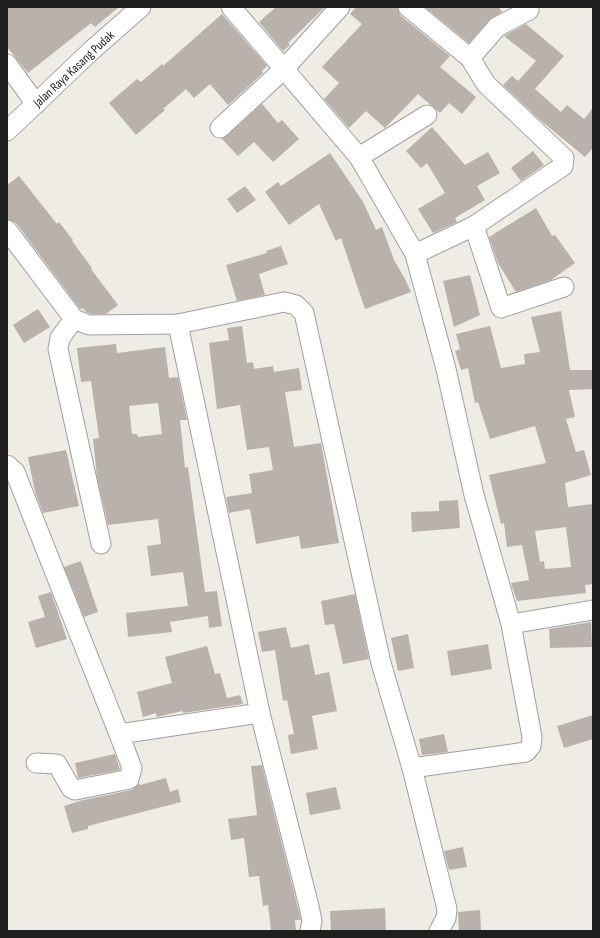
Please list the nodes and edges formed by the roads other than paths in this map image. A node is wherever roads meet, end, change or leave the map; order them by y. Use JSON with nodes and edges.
{"nodes":[{"id":1,"x":231,"y":7,"type":"edge"},
{"id":2,"x":340,"y":7,"type":"edge"},
{"id":3,"x":408,"y":7,"type":"edge"},
{"id":4,"x":131,"y":10,"type":"edge"},
{"id":5,"x":529,"y":10,"type":"dead end"},
{"id":6,"x":470,"y":58,"type":"junction"},
{"id":7,"x":7,"y":64,"type":"edge"},
{"id":8,"x":284,"y":69,"type":"junction"},
{"id":9,"x":36,"y":104,"type":"junction"},
{"id":10,"x":427,"y":115,"type":"dead end"},
{"id":11,"x":220,"y":128,"type":"dead end"},
{"id":12,"x":7,"y":131,"type":"edge"},
{"id":13,"x":359,"y":156,"type":"junction"},
{"id":14,"x":474,"y":226,"type":"junction"},
{"id":15,"x":7,"y":230,"type":"edge"},
{"id":16,"x":416,"y":254,"type":"junction"},
{"id":17,"x":564,"y":287,"type":"dead end"},
{"id":18,"x":74,"y":319,"type":"junction"},
{"id":19,"x":178,"y":324,"type":"junction"},
{"id":20,"x":7,"y":465,"type":"edge"},
{"id":21,"x":101,"y":544,"type":"dead end"},
{"id":22,"x":593,"y":610,"type":"edge"},
{"id":23,"x":511,"y":624,"type":"junction"},
{"id":24,"x":260,"y":713,"type":"junction"},
{"id":25,"x":119,"y":734,"type":"junction"},
{"id":26,"x":36,"y":763,"type":"dead end"},
{"id":27,"x":412,"y":768,"type":"junction"},
{"id":28,"x":310,"y":931,"type":"edge"},
{"id":29,"x":439,"y":931,"type":"edge"}],
"edges":[{"from":1,"to":8,"type":"street"},
{"from":2,"to":8,"type":"street"},
{"from":3,"to":6,"type":"street"},
{"from":4,"to":9,"type":"street","name":"Jalan Raya Kasang Pudak"},
{"from":5,"to":6,"type":"street"},
{"from":6,"to":14,"type":"street"},
{"from":7,"to":9,"type":"street"},
{"from":8,"to":11,"type":"street"},
{"from":8,"to":13,"type":"street"},
{"from":9,"to":12,"type":"street","name":"Jalan Raya Kasang Pudak"},
{"from":10,"to":13,"type":"street"},
{"from":13,"to":16,"type":"street"},
{"from":14,"to":16,"type":"street"},
{"from":14,"to":17,"type":"street"},
{"from":15,"to":18,"type":"street"},
{"from":16,"to":23,"type":"street"},
{"from":18,"to":19,"type":"street"},
{"from":18,"to":21,"type":"street"},
{"from":19,"to":24,"type":"street"},
{"from":19,"to":27,"type":"street"},
{"from":20,"to":25,"type":"street"},
{"from":22,"to":23,"type":"street"},
{"from":23,"to":27,"type":"street"},
{"from":24,"to":25,"type":"street"},
{"from":24,"to":28,"type":"street"},
{"from":25,"to":26,"type":"street"},
{"from":27,"to":29,"type":"street"}]}
